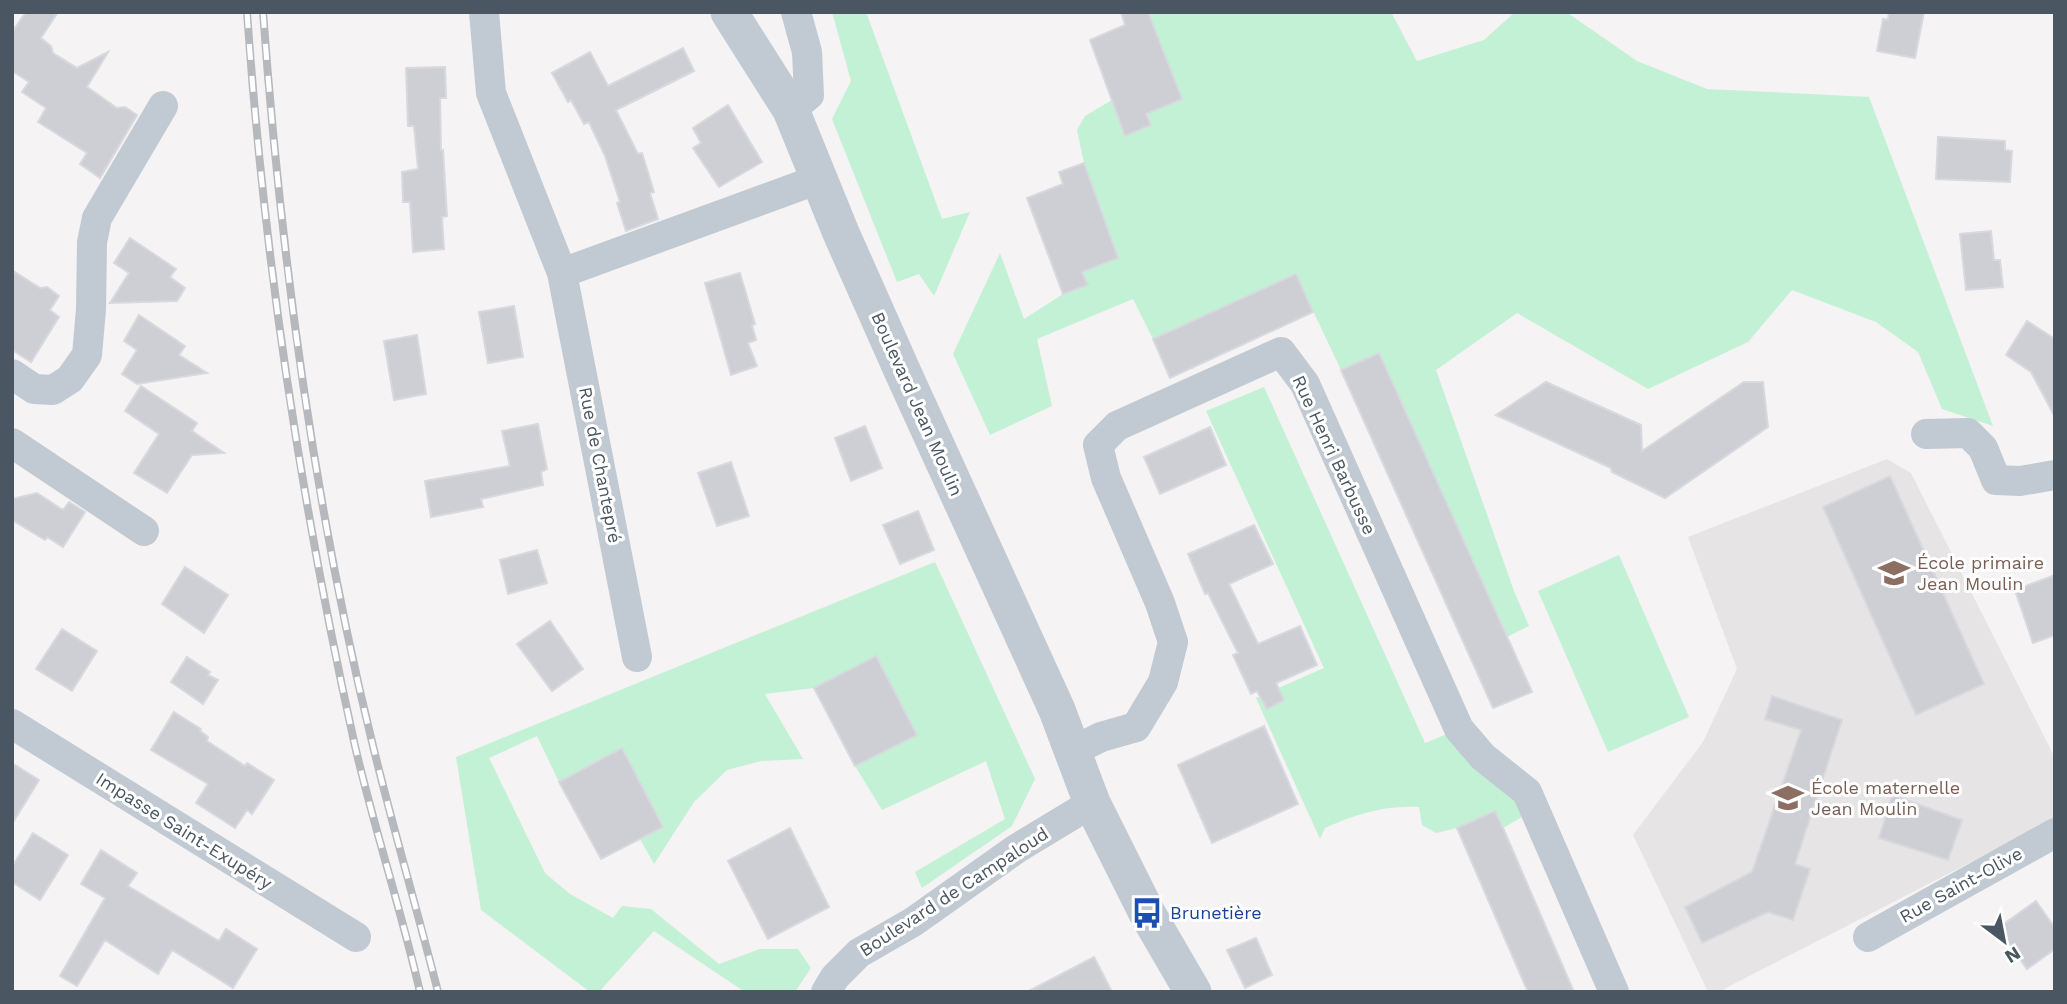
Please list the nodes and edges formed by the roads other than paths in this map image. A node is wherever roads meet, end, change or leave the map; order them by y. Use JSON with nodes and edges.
{"nodes":[{"id":1,"x":484,"y":12,"type":"edge"},
{"id":2,"x":729,"y":12,"type":"edge"},
{"id":3,"x":796,"y":12,"type":"edge"},
{"id":4,"x":163,"y":106,"type":"dead end"},
{"id":5,"x":791,"y":110,"type":"junction"},
{"id":6,"x":819,"y":179,"type":"junction"},
{"id":7,"x":562,"y":273,"type":"junction"},
{"id":8,"x":12,"y":374,"type":"edge"},
{"id":9,"x":1926,"y":434,"type":"dead end"},
{"id":10,"x":12,"y":443,"type":"edge"},
{"id":11,"x":2055,"y":475,"type":"edge"},
{"id":12,"x":144,"y":531,"type":"dead end"},
{"id":13,"x":637,"y":657,"type":"dead end"},
{"id":14,"x":12,"y":724,"type":"edge"},
{"id":15,"x":1073,"y":751,"type":"junction"},
{"id":16,"x":1092,"y":803,"type":"junction"},
{"id":17,"x":2055,"y":832,"type":"edge"},
{"id":18,"x":356,"y":937,"type":"dead end"},
{"id":19,"x":1868,"y":937,"type":"dead end"},
{"id":20,"x":826,"y":992,"type":"edge"},
{"id":21,"x":1193,"y":992,"type":"edge"},
{"id":22,"x":1614,"y":992,"type":"edge"}],
"edges":[{"from":1,"to":7,"type":"street","name":"Rue de Chantepré"},
{"from":2,"to":5,"type":"street","name":"Boulevard Jean Moulin"},
{"from":3,"to":5,"type":"street"},
{"from":4,"to":8,"type":"street"},
{"from":5,"to":6,"type":"street","name":"Boulevard Jean Moulin"},
{"from":6,"to":7,"type":"street"},
{"from":6,"to":15,"type":"street","name":"Boulevard Jean Moulin"},
{"from":7,"to":13,"type":"street","name":"Rue de Chantepré"},
{"from":9,"to":11,"type":"street"},
{"from":10,"to":12,"type":"street"},
{"from":14,"to":18,"type":"street","name":"Impasse Saint-Exupéry"},
{"from":15,"to":16,"type":"street","name":"Boulevard Jean Moulin"},
{"from":15,"to":22,"type":"street","name":"Rue Henri Barbusse"},
{"from":16,"to":20,"type":"street","name":"Boulevard de Campaloud"},
{"from":16,"to":21,"type":"street","name":"Boulevard Jean Moulin"},
{"from":17,"to":19,"type":"street","name":"Rue Saint-Olive"}]}
